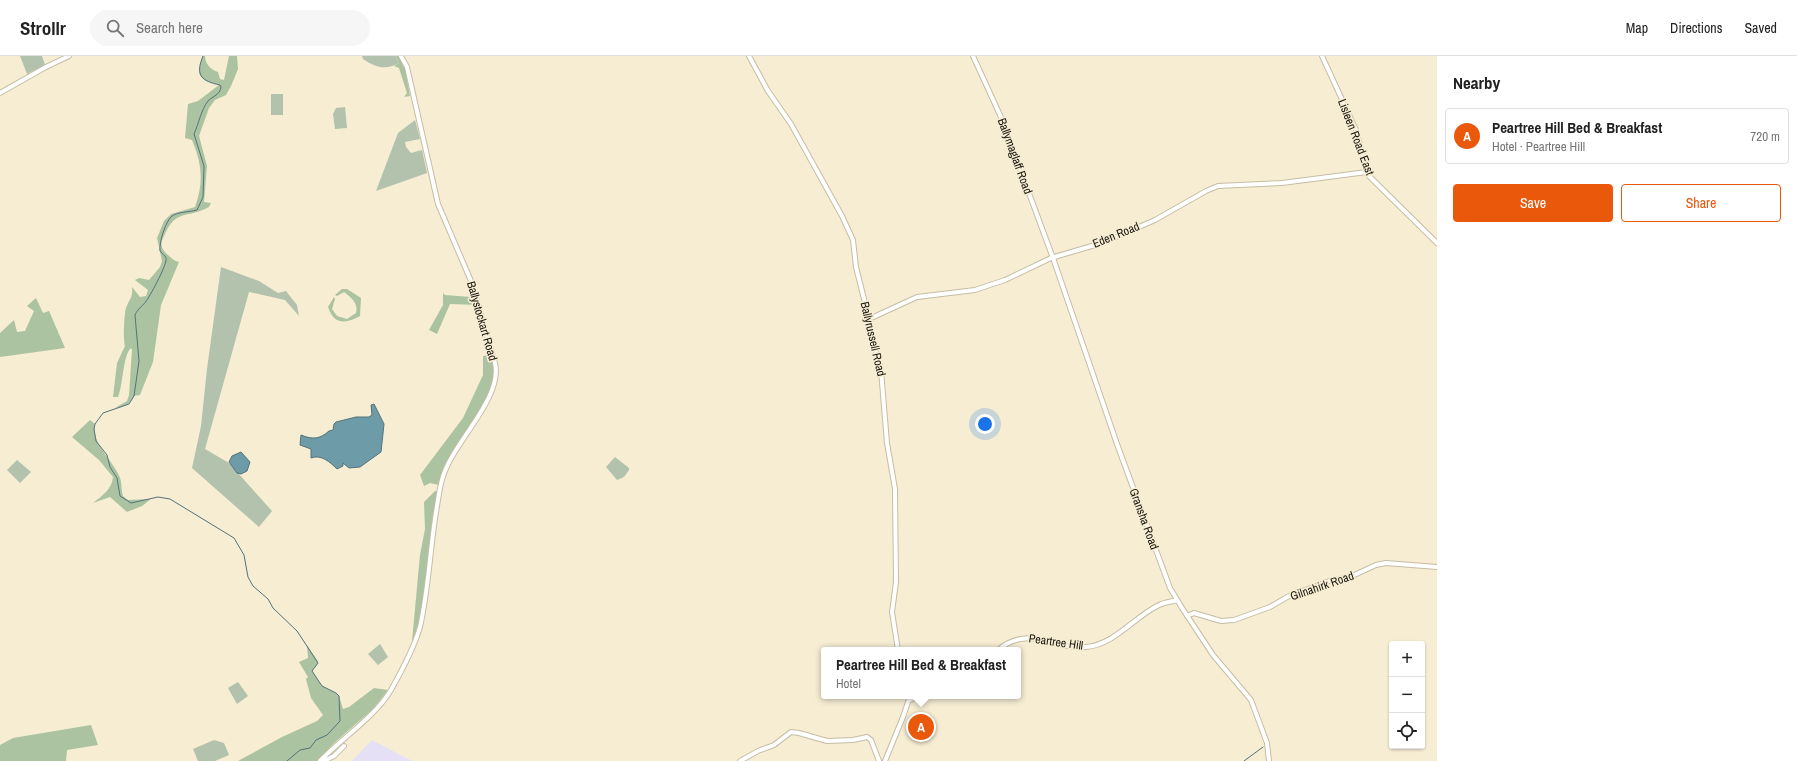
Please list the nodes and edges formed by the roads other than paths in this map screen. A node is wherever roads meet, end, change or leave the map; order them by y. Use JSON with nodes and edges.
{"nodes":[{"id":1,"x":69,"y":56,"type":"edge"},
{"id":2,"x":401,"y":56,"type":"edge"},
{"id":3,"x":749,"y":56,"type":"edge"},
{"id":4,"x":973,"y":56,"type":"edge"},
{"id":5,"x":1322,"y":56,"type":"edge"},
{"id":6,"x":0,"y":93,"type":"edge"},
{"id":7,"x":1367,"y":172,"type":"junction"},
{"id":8,"x":1437,"y":243,"type":"edge"},
{"id":9,"x":1053,"y":258,"type":"junction"},
{"id":10,"x":869,"y":319,"type":"junction"},
{"id":11,"x":1437,"y":566,"type":"edge"},
{"id":12,"x":1177,"y":600,"type":"junction"},
{"id":13,"x":1187,"y":616,"type":"junction"},
{"id":14,"x":898,"y":647,"type":"edge"},
{"id":15,"x":1002,"y":647,"type":"edge"},
{"id":16,"x":910,"y":699,"type":"edge"},
{"id":17,"x":344,"y":746,"type":"dead end"},
{"id":18,"x":322,"y":759,"type":"edge"},
{"id":19,"x":740,"y":761,"type":"edge"},
{"id":20,"x":879,"y":761,"type":"edge"},
{"id":21,"x":884,"y":761,"type":"edge"},
{"id":22,"x":1269,"y":761,"type":"edge"}],
"edges":[{"from":1,"to":6,"type":"street"},
{"from":2,"to":18,"type":"street","name":"Ballystockart Road"},
{"from":3,"to":10,"type":"street","name":"Ballyrussell Road"},
{"from":4,"to":9,"type":"street","name":"Ballymaglaff Road"},
{"from":5,"to":7,"type":"street","name":"Lisleen Road East"},
{"from":7,"to":8,"type":"street","name":"Lisleen Road East"},
{"from":7,"to":9,"type":"street","name":"Eden Road"},
{"from":9,"to":10,"type":"street","name":"Eden Road"},
{"from":9,"to":12,"type":"street","name":"Gransha Road"},
{"from":10,"to":14,"type":"street","name":"Ballyrussell Road"},
{"from":11,"to":13,"type":"street","name":"Gilnahirk Road"},
{"from":12,"to":13,"type":"street","name":"Gransha Road"},
{"from":12,"to":15,"type":"street","name":"Peartree Hill"},
{"from":13,"to":22,"type":"street","name":"Gransha Road"},
{"from":16,"to":21,"type":"street"},
{"from":17,"to":18,"type":"street"},
{"from":19,"to":20,"type":"street"}]}
